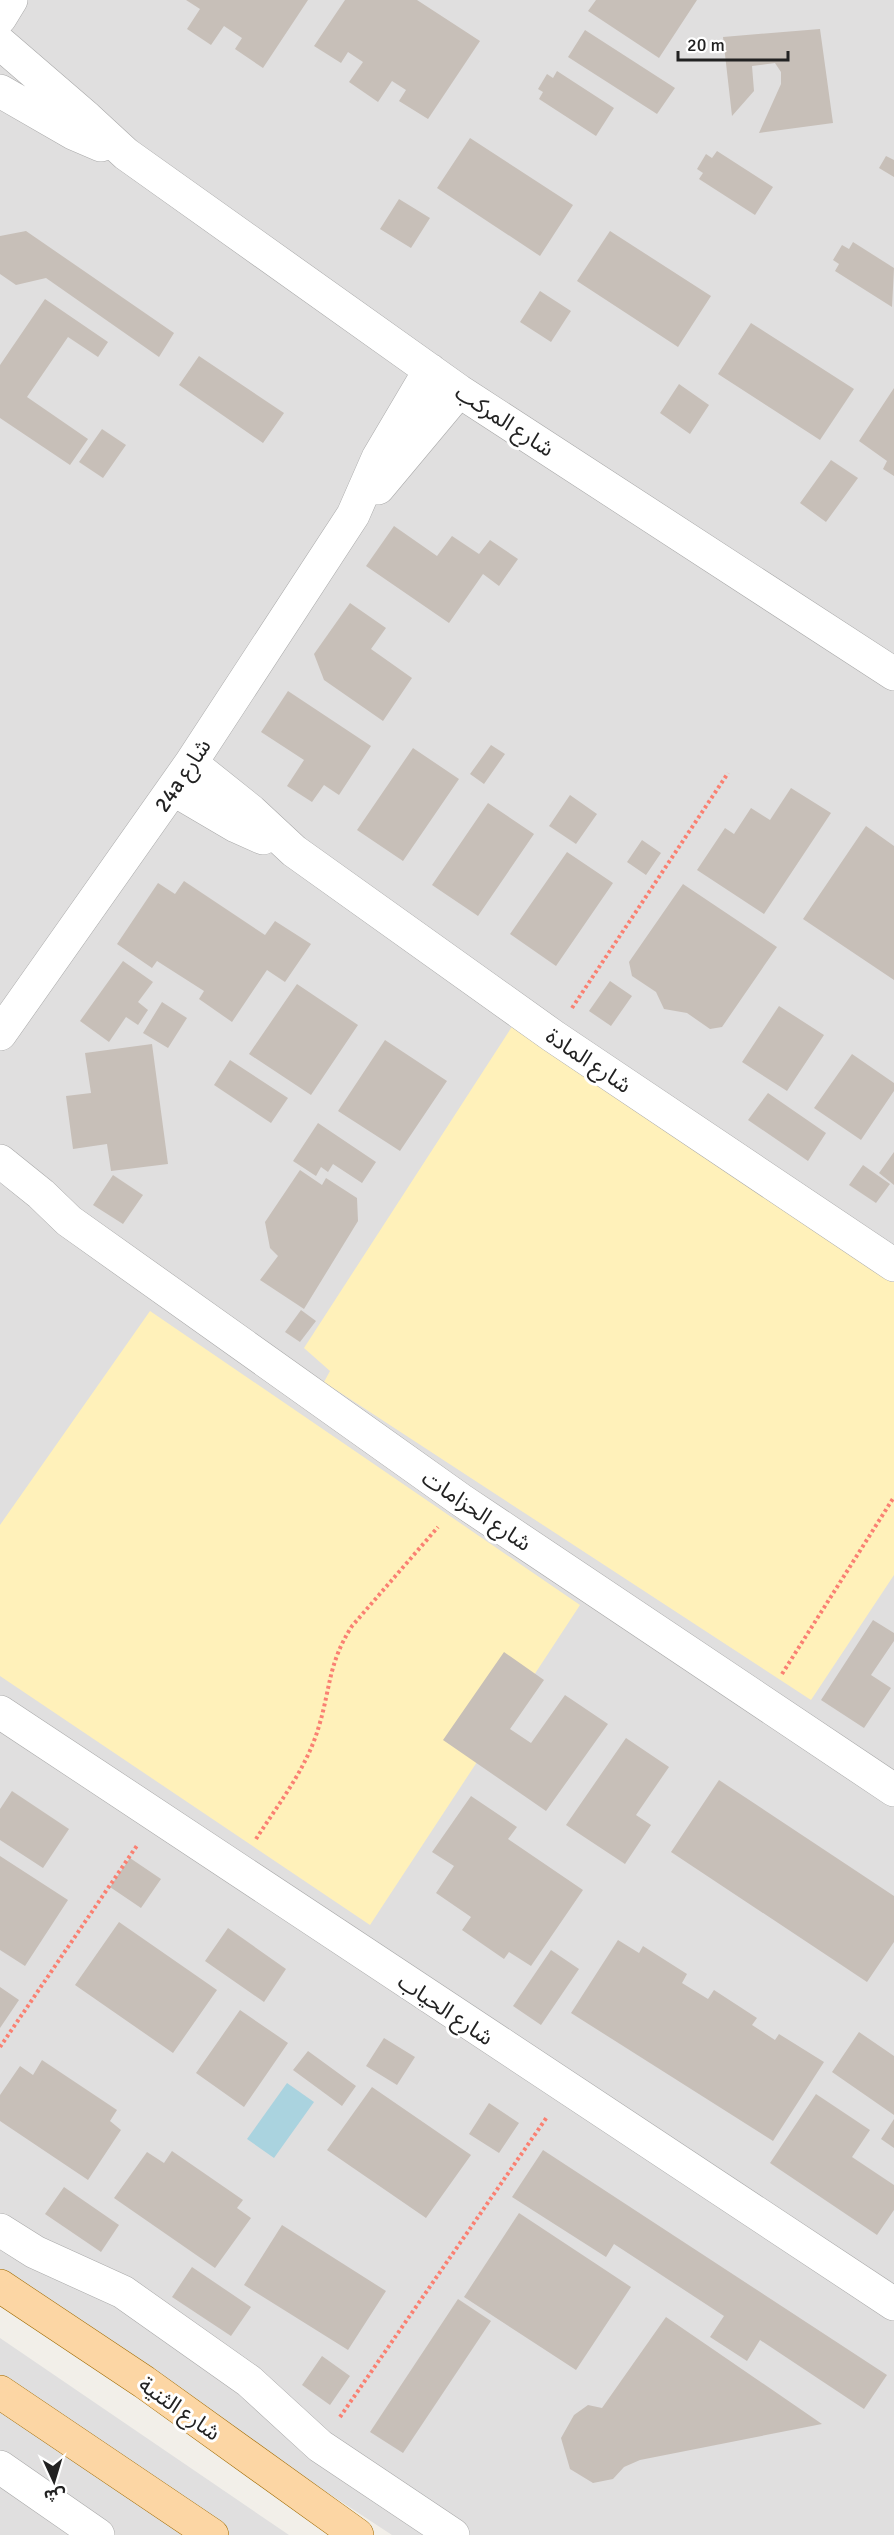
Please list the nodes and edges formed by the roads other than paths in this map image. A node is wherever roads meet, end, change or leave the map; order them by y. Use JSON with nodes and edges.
{"nodes":[{"id":1,"x":11,"y":0,"type":"edge"},
{"id":2,"x":0,"y":18,"type":"edge"},
{"id":3,"x":0,"y":44,"type":"edge"},
{"id":4,"x":0,"y":91,"type":"edge"},
{"id":5,"x":126,"y":154,"type":"junction"},
{"id":6,"x":430,"y":370,"type":"junction"},
{"id":7,"x":459,"y":391,"type":"junction"},
{"id":8,"x":356,"y":511,"type":"junction"},
{"id":9,"x":894,"y":674,"type":"edge"},
{"id":10,"x":182,"y":776,"type":"junction"},
{"id":11,"x":0,"y":1034,"type":"edge"},
{"id":12,"x":0,"y":1161,"type":"edge"},
{"id":13,"x":0,"y":1190,"type":"edge"},
{"id":14,"x":67,"y":1219,"type":"junction"},
{"id":15,"x":894,"y":1265,"type":"edge"},
{"id":16,"x":0,"y":1712,"type":"edge"},
{"id":17,"x":894,"y":1790,"type":"edge"},
{"id":18,"x":0,"y":2230,"type":"edge"},
{"id":19,"x":0,"y":2286,"type":"edge"},
{"id":20,"x":894,"y":2304,"type":"edge"},
{"id":21,"x":0,"y":2392,"type":"edge"},
{"id":22,"x":0,"y":2467,"type":"edge"},
{"id":23,"x":98,"y":2535,"type":"edge"},
{"id":24,"x":212,"y":2535,"type":"edge"},
{"id":25,"x":357,"y":2535,"type":"edge"},
{"id":26,"x":453,"y":2535,"type":"edge"}],
"edges":[{"from":1,"to":2,"type":"street"},
{"from":3,"to":5,"type":"street","name":"شارع المركب"},
{"from":4,"to":5,"type":"street","name":"شارع المركب"},
{"from":5,"to":6,"type":"street","name":"شارع المركب"},
{"from":6,"to":7,"type":"street","name":"شارع المركب"},
{"from":6,"to":8,"type":"street","name":"24a شارع"},
{"from":7,"to":8,"type":"street","name":"24a شارع"},
{"from":7,"to":9,"type":"street","name":"شارع المركب"},
{"from":8,"to":10,"type":"street","name":"24a شارع"},
{"from":10,"to":11,"type":"street","name":"24a شارع"},
{"from":10,"to":15,"type":"street","name":"شارع المادة"},
{"from":12,"to":14,"type":"street","name":"شارع الحزامات"},
{"from":13,"to":14,"type":"street","name":"شارع الحزامات"},
{"from":14,"to":17,"type":"street","name":"شارع الحزامات"},
{"from":16,"to":20,"type":"street","name":"شارع الحياب"},
{"from":18,"to":26,"type":"street"},
{"from":19,"to":25,"type":"main road","name":"شارع الثنية"},
{"from":21,"to":24,"type":"main road"},
{"from":22,"to":23,"type":"street"}]}
